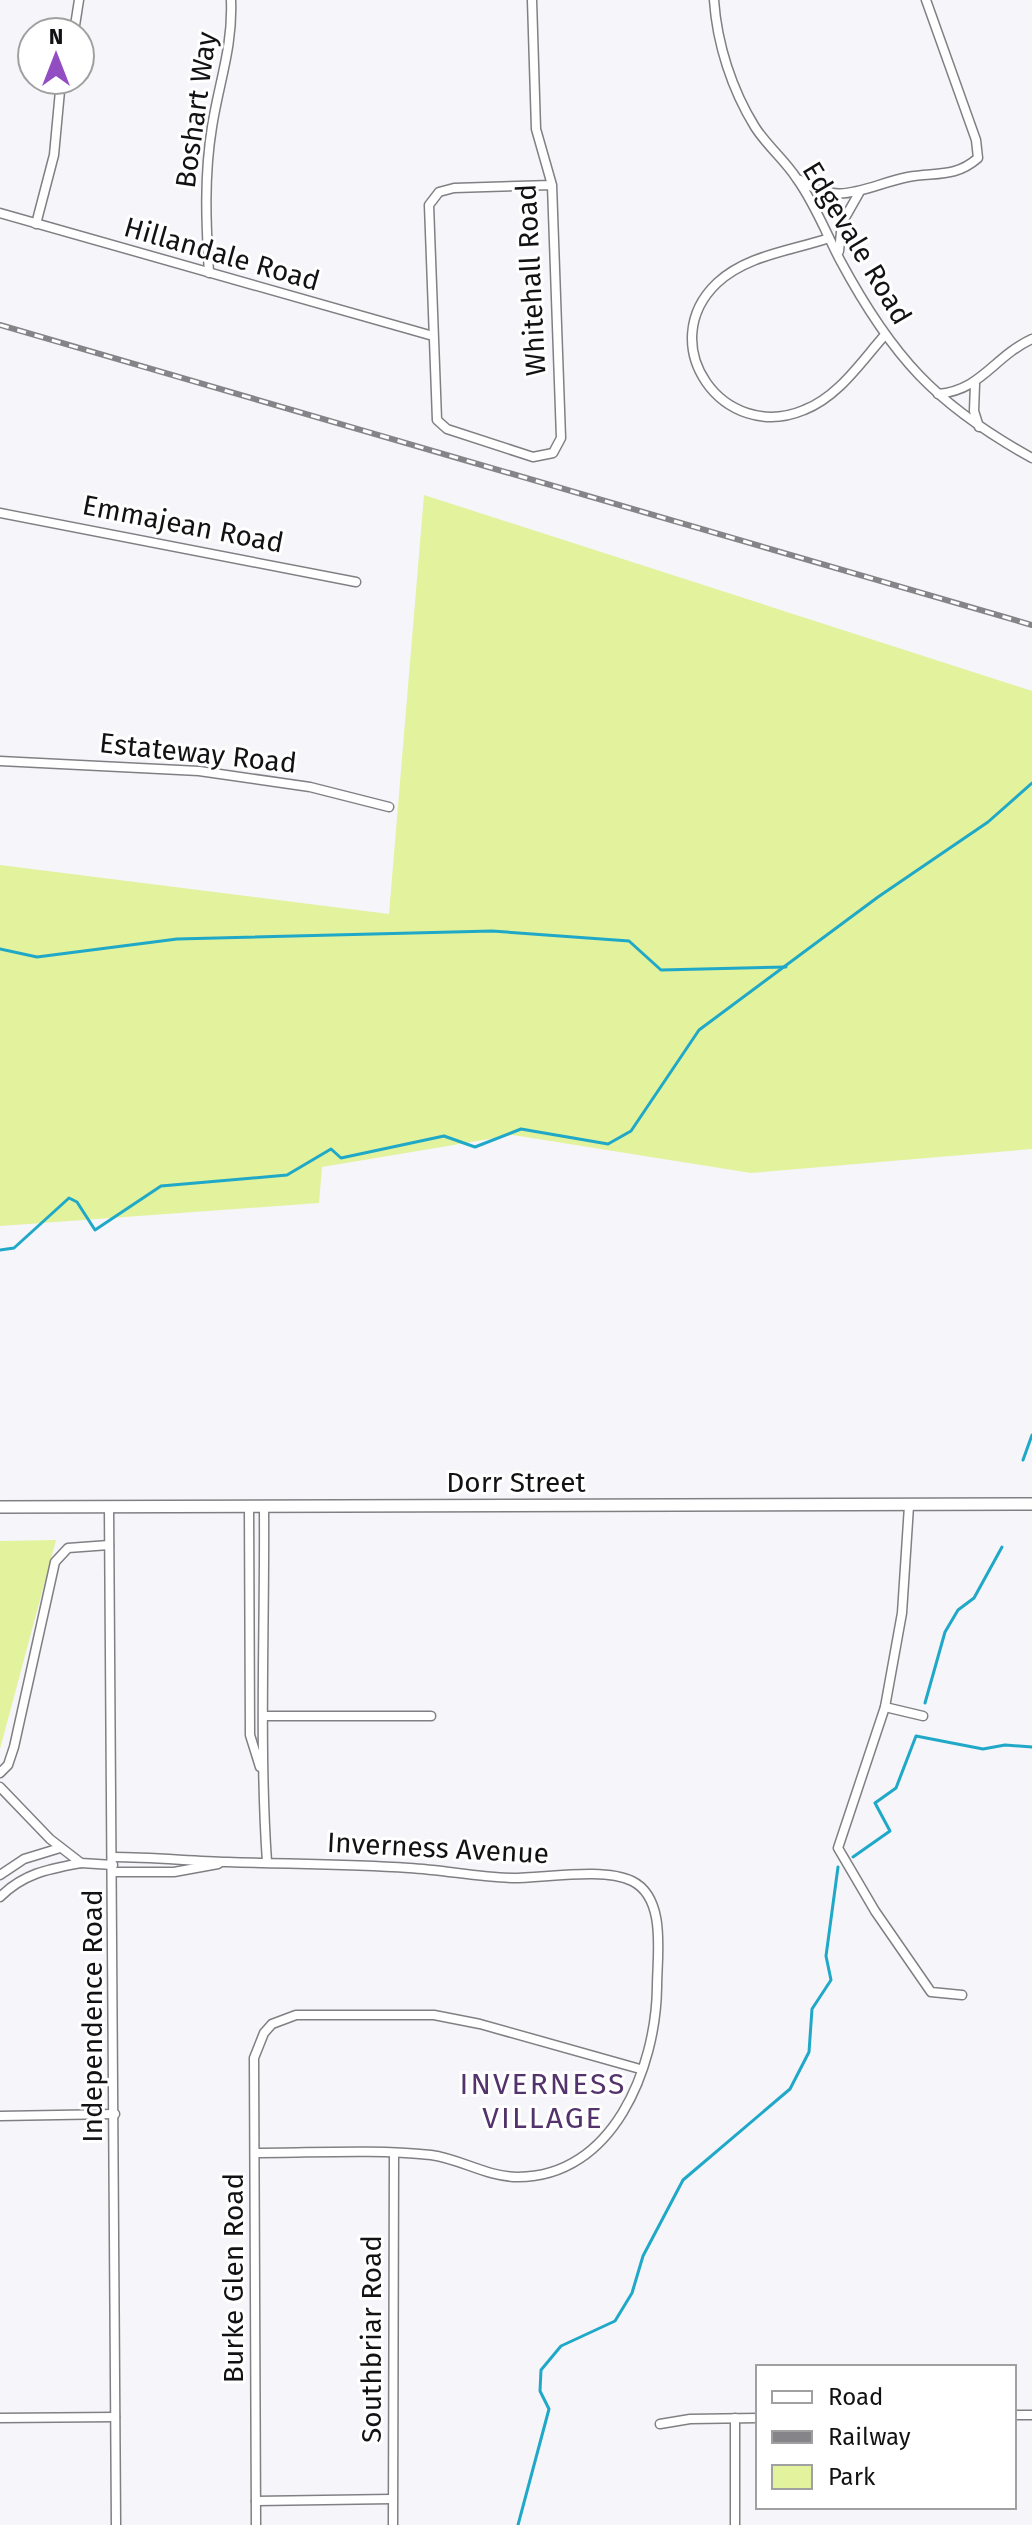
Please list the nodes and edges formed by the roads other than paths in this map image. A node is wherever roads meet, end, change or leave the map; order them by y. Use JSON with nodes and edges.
{"nodes":[{"id":1,"x":231,"y":0,"type":"edge"},
{"id":2,"x":532,"y":0,"type":"edge"},
{"id":3,"x":714,"y":0,"type":"edge"},
{"id":4,"x":926,"y":0,"type":"edge"},
{"id":5,"x":60,"y":96,"type":"edge"},
{"id":6,"x":796,"y":177,"type":"junction"},
{"id":7,"x":552,"y":185,"type":"junction"},
{"id":8,"x":859,"y":193,"type":"junction"},
{"id":9,"x":0,"y":213,"type":"edge"},
{"id":10,"x":36,"y":224,"type":"junction"},
{"id":11,"x":829,"y":238,"type":"junction"},
{"id":12,"x":841,"y":262,"type":"junction"},
{"id":13,"x":209,"y":273,"type":"junction"},
{"id":14,"x":433,"y":336,"type":"junction"},
{"id":15,"x":884,"y":336,"type":"junction"},
{"id":16,"x":1032,"y":339,"type":"edge"},
{"id":17,"x":975,"y":384,"type":"junction"},
{"id":18,"x":938,"y":394,"type":"junction"},
{"id":19,"x":980,"y":429,"type":"junction"},
{"id":20,"x":1032,"y":458,"type":"edge"},
{"id":21,"x":0,"y":513,"type":"edge"},
{"id":22,"x":356,"y":582,"type":"dead end"},
{"id":23,"x":0,"y":761,"type":"edge"},
{"id":24,"x":389,"y":807,"type":"dead end"},
{"id":25,"x":1032,"y":1504,"type":"edge"},
{"id":26,"x":909,"y":1506,"type":"junction"},
{"id":27,"x":0,"y":1507,"type":"edge"},
{"id":28,"x":109,"y":1507,"type":"junction"},
{"id":29,"x":249,"y":1507,"type":"junction"},
{"id":30,"x":264,"y":1507,"type":"junction"},
{"id":31,"x":109,"y":1545,"type":"junction"},
{"id":32,"x":250,"y":1706,"type":"junction"},
{"id":33,"x":265,"y":1706,"type":"junction"},
{"id":34,"x":885,"y":1707,"type":"junction"},
{"id":35,"x":265,"y":1716,"type":"junction"},
{"id":36,"x":431,"y":1716,"type":"dead end"},
{"id":37,"x":923,"y":1716,"type":"dead end"},
{"id":38,"x":250,"y":1729,"type":"junction"},
{"id":39,"x":265,"y":1729,"type":"junction"},
{"id":40,"x":260,"y":1768,"type":"junction"},
{"id":41,"x":0,"y":1773,"type":"edge"},
{"id":42,"x":0,"y":1787,"type":"edge"},
{"id":43,"x":60,"y":1848,"type":"junction"},
{"id":44,"x":226,"y":1862,"type":"junction"},
{"id":45,"x":267,"y":1862,"type":"junction"},
{"id":46,"x":81,"y":1863,"type":"junction"},
{"id":47,"x":113,"y":1865,"type":"junction"},
{"id":48,"x":0,"y":1875,"type":"edge"},
{"id":49,"x":0,"y":1897,"type":"edge"},
{"id":50,"x":962,"y":1995,"type":"dead end"},
{"id":51,"x":640,"y":2069,"type":"junction"},
{"id":52,"x":115,"y":2114,"type":"junction"},
{"id":53,"x":0,"y":2116,"type":"edge"},
{"id":54,"x":255,"y":2153,"type":"junction"},
{"id":55,"x":394,"y":2154,"type":"junction"},
{"id":56,"x":115,"y":2417,"type":"junction"},
{"id":57,"x":0,"y":2418,"type":"edge"},
{"id":58,"x":735,"y":2418,"type":"junction"},
{"id":59,"x":756,"y":2418,"type":"edge"},
{"id":60,"x":660,"y":2424,"type":"dead end"},
{"id":61,"x":392,"y":2499,"type":"junction"},
{"id":62,"x":256,"y":2501,"type":"junction"},
{"id":63,"x":116,"y":2525,"type":"edge"},
{"id":64,"x":256,"y":2525,"type":"edge"},
{"id":65,"x":393,"y":2525,"type":"edge"},
{"id":66,"x":735,"y":2525,"type":"edge"}],
"edges":[{"from":1,"to":13,"type":"street","name":"Boshart Way"},
{"from":2,"to":7,"type":"street","name":"Whitehall Road"},
{"from":3,"to":6,"type":"street","name":"Edgevale Road"},
{"from":4,"to":8,"type":"street"},
{"from":5,"to":10,"type":"street"},
{"from":6,"to":8,"type":"street"},
{"from":6,"to":11,"type":"street","name":"Edgevale Road"},
{"from":7,"to":14,"type":"street"},
{"from":7,"to":14,"type":"street","name":"Whitehall Road"},
{"from":8,"to":12,"type":"street"},
{"from":9,"to":10,"type":"street","name":"Hillandale Road"},
{"from":10,"to":13,"type":"street","name":"Hillandale Road"},
{"from":11,"to":12,"type":"street","name":"Edgevale Road"},
{"from":11,"to":15,"type":"street"},
{"from":12,"to":15,"type":"street","name":"Edgevale Road"},
{"from":13,"to":14,"type":"street","name":"Hillandale Road"},
{"from":15,"to":18,"type":"street","name":"Edgevale Road"},
{"from":16,"to":17,"type":"street"},
{"from":17,"to":18,"type":"street"},
{"from":17,"to":19,"type":"street"},
{"from":18,"to":19,"type":"street","name":"Edgevale Road"},
{"from":19,"to":20,"type":"street","name":"Edgevale Road"},
{"from":21,"to":22,"type":"street","name":"Emmajean Road"},
{"from":23,"to":24,"type":"street","name":"Estateway Road"},
{"from":25,"to":26,"type":"main road","name":"Dorr Street"},
{"from":26,"to":30,"type":"main road","name":"Dorr Street"},
{"from":26,"to":34,"type":"street"},
{"from":27,"to":28,"type":"main road","name":"Dorr Street"},
{"from":28,"to":29,"type":"main road","name":"Dorr Street"},
{"from":28,"to":31,"type":"street","name":"Independence Road"},
{"from":29,"to":30,"type":"main road","name":"Dorr Street"},
{"from":29,"to":32,"type":"street"},
{"from":30,"to":33,"type":"street"},
{"from":31,"to":41,"type":"street"},
{"from":31,"to":47,"type":"street","name":"Independence Road"},
{"from":32,"to":33,"type":"street"},
{"from":32,"to":38,"type":"street"},
{"from":33,"to":35,"type":"street"},
{"from":34,"to":37,"type":"street"},
{"from":34,"to":50,"type":"street"},
{"from":35,"to":36,"type":"street"},
{"from":35,"to":39,"type":"street"},
{"from":38,"to":39,"type":"street"},
{"from":38,"to":40,"type":"street"},
{"from":39,"to":40,"type":"street"},
{"from":40,"to":45,"type":"street"},
{"from":42,"to":43,"type":"street"},
{"from":43,"to":46,"type":"street"},
{"from":43,"to":48,"type":"street"},
{"from":44,"to":45,"type":"street","name":"Inverness Avenue"},
{"from":44,"to":47,"type":"street","name":"Inverness Avenue"},
{"from":44,"to":47,"type":"street","name":"Inverness Avenue"},
{"from":45,"to":51,"type":"street","name":"Inverness Avenue"},
{"from":46,"to":47,"type":"street","name":"Inverness Avenue"},
{"from":46,"to":49,"type":"street","name":"Inverness Avenue"},
{"from":47,"to":52,"type":"street","name":"Independence Road"},
{"from":51,"to":54,"type":"street","name":"Burke Glen Road"},
{"from":51,"to":55,"type":"street"},
{"from":52,"to":53,"type":"street"},
{"from":52,"to":56,"type":"street","name":"Independence Road"},
{"from":54,"to":55,"type":"street"},
{"from":54,"to":62,"type":"street","name":"Burke Glen Road"},
{"from":55,"to":61,"type":"street","name":"Southbriar Road"},
{"from":56,"to":57,"type":"street"},
{"from":56,"to":63,"type":"street","name":"Independence Road"},
{"from":58,"to":59,"type":"street"},
{"from":58,"to":60,"type":"street"},
{"from":58,"to":66,"type":"street"},
{"from":61,"to":62,"type":"street"},
{"from":61,"to":65,"type":"street","name":"Southbriar Road"},
{"from":62,"to":64,"type":"street","name":"Burke Glen Road"}]}
